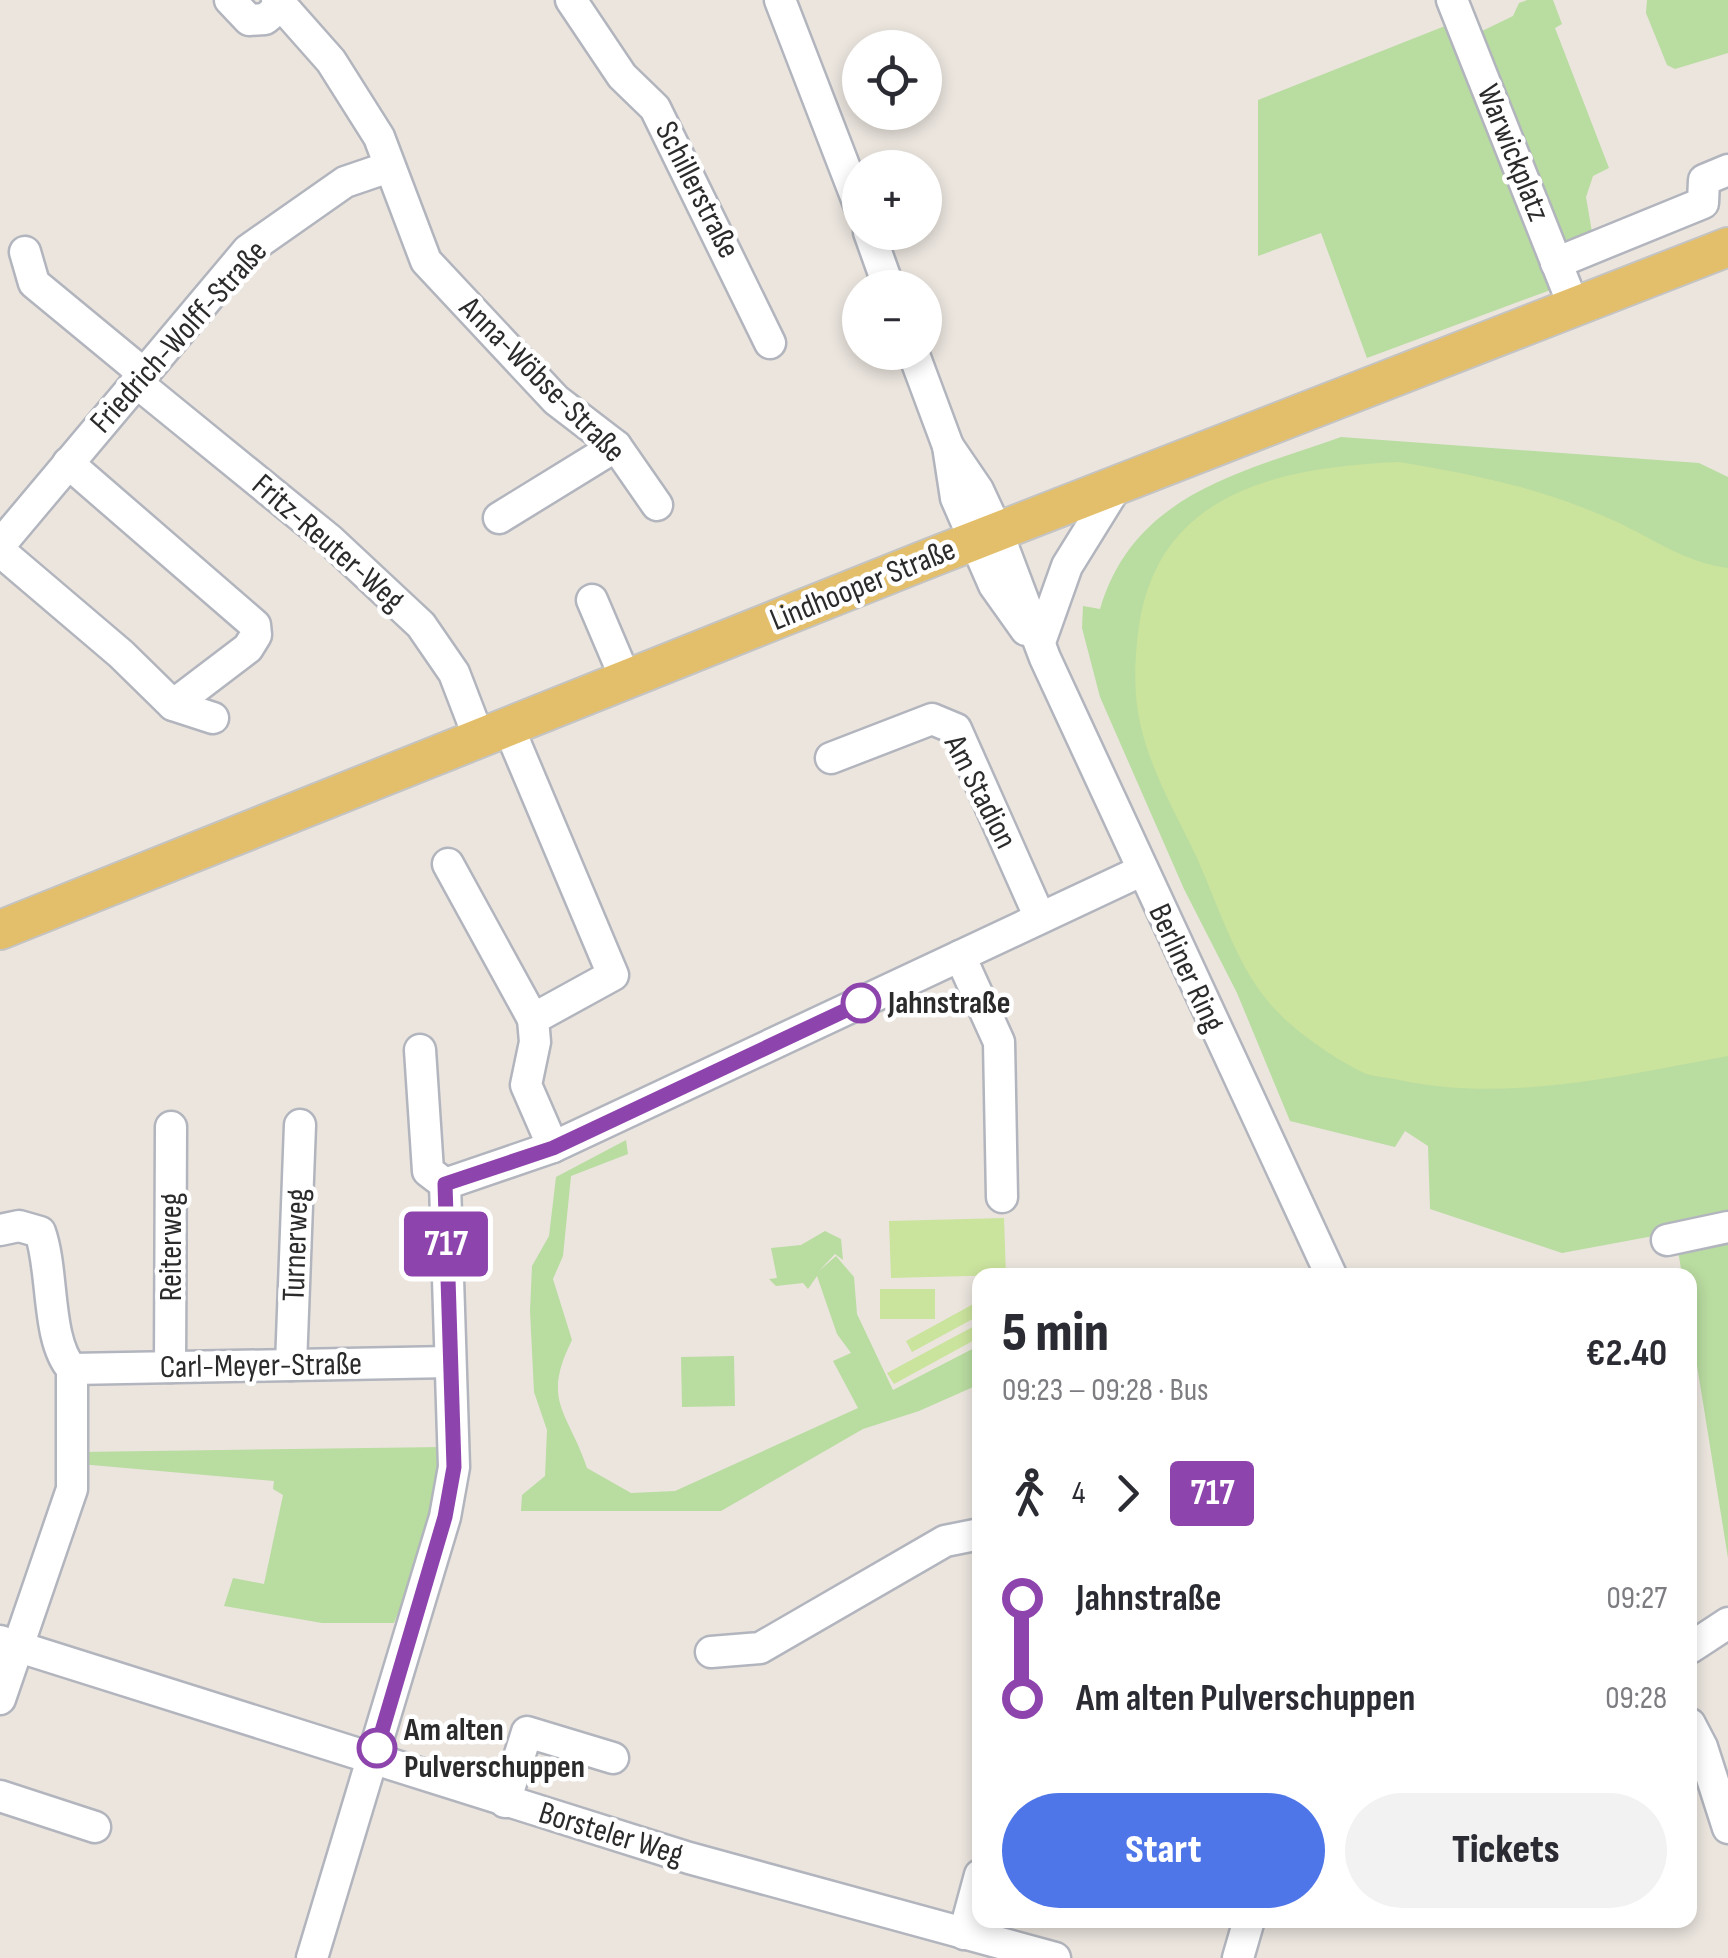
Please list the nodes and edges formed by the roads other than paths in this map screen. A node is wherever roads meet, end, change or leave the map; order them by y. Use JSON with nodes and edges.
{"nodes":[{"id":1,"x":230,"y":0,"type":"edge"},
{"id":2,"x":572,"y":0,"type":"edge"},
{"id":3,"x":780,"y":0,"type":"edge"},
{"id":4,"x":1452,"y":0,"type":"edge"},
{"id":5,"x":280,"y":2,"type":"edge"},
{"id":6,"x":842,"y":160,"type":"edge"},
{"id":7,"x":389,"y":167,"type":"junction"},
{"id":8,"x":1728,"y":170,"type":"edge"},
{"id":9,"x":1728,"y":247,"type":"edge"},
{"id":10,"x":25,"y":252,"type":"dead end"},
{"id":11,"x":1556,"y":263,"type":"junction"},
{"id":12,"x":1574,"y":307,"type":"junction"},
{"id":13,"x":770,"y":343,"type":"dead end"},
{"id":14,"x":920,"y":370,"type":"edge"},
{"id":15,"x":140,"y":377,"type":"junction"},
{"id":16,"x":616,"y":446,"type":"junction"},
{"id":17,"x":68,"y":463,"type":"junction"},
{"id":18,"x":1116,"y":487,"type":"junction"},
{"id":19,"x":657,"y":505,"type":"dead end"},
{"id":20,"x":499,"y":518,"type":"dead end"},
{"id":21,"x":985,"y":536,"type":"junction"},
{"id":22,"x":0,"y":548,"type":"edge"},
{"id":23,"x":592,"y":600,"type":"dead end"},
{"id":24,"x":1043,"y":650,"type":"junction"},
{"id":25,"x":626,"y":680,"type":"junction"},
{"id":26,"x":173,"y":705,"type":"junction"},
{"id":27,"x":212,"y":718,"type":"dead end"},
{"id":28,"x":494,"y":732,"type":"junction"},
{"id":29,"x":831,"y":758,"type":"dead end"},
{"id":30,"x":448,"y":864,"type":"dead end"},
{"id":31,"x":1141,"y":871,"type":"junction"},
{"id":32,"x":1040,"y":918,"type":"junction"},
{"id":33,"x":0,"y":930,"type":"edge"},
{"id":34,"x":960,"y":956,"type":"junction"},
{"id":35,"x":532,"y":1019,"type":"junction"},
{"id":36,"x":420,"y":1050,"type":"dead end"},
{"id":37,"x":300,"y":1125,"type":"dead end"},
{"id":38,"x":172,"y":1126,"type":"dead end"},
{"id":39,"x":553,"y":1148,"type":"junction"},
{"id":40,"x":445,"y":1184,"type":"junction"},
{"id":41,"x":1002,"y":1197,"type":"dead end"},
{"id":42,"x":1728,"y":1227,"type":"edge"},
{"id":43,"x":0,"y":1230,"type":"edge"},
{"id":44,"x":1668,"y":1240,"type":"dead end"},
{"id":45,"x":1328,"y":1268,"type":"edge"},
{"id":46,"x":450,"y":1362,"type":"junction"},
{"id":47,"x":292,"y":1365,"type":"junction"},
{"id":48,"x":170,"y":1367,"type":"junction"},
{"id":49,"x":72,"y":1369,"type":"junction"},
{"id":50,"x":972,"y":1535,"type":"edge"},
{"id":51,"x":1728,"y":1622,"type":"edge"},
{"id":52,"x":1697,"y":1643,"type":"edge"},
{"id":53,"x":8,"y":1644,"type":"edge"},
{"id":54,"x":711,"y":1652,"type":"dead end"},
{"id":55,"x":0,"y":1699,"type":"edge"},
{"id":56,"x":1697,"y":1737,"type":"edge"},
{"id":57,"x":612,"y":1758,"type":"dead end"},
{"id":58,"x":373,"y":1761,"type":"junction"},
{"id":59,"x":0,"y":1796,"type":"edge"},
{"id":60,"x":505,"y":1802,"type":"junction"},
{"id":61,"x":95,"y":1827,"type":"dead end"},
{"id":62,"x":1728,"y":1828,"type":"edge"},
{"id":63,"x":972,"y":1904,"type":"edge"},
{"id":64,"x":1247,"y":1928,"type":"edge"},
{"id":65,"x":964,"y":1934,"type":"junction"},
{"id":66,"x":312,"y":1958,"type":"edge"},
{"id":67,"x":1055,"y":1958,"type":"edge"},
{"id":68,"x":1238,"y":1958,"type":"edge"}],
"edges":[{"from":1,"to":5,"type":"street"},
{"from":2,"to":13,"type":"street","name":"Schillerstraße"},
{"from":3,"to":6,"type":"street"},
{"from":4,"to":11,"type":"street","name":"Warwickplatz"},
{"from":5,"to":7,"type":"street","name":"Anna-Wöbse-Straße"},
{"from":7,"to":15,"type":"street","name":"Friedrich-Wolff-Straße"},
{"from":7,"to":16,"type":"street","name":"Anna-Wöbse-Straße"},
{"from":8,"to":11,"type":"street"},
{"from":9,"to":12,"type":"main road","name":"Lindhooper Straße"},
{"from":10,"to":15,"type":"street","name":"Fritz-Reuter-Weg"},
{"from":11,"to":12,"type":"street","name":"Warwickplatz"},
{"from":12,"to":18,"type":"main road","name":"Lindhooper Straße"},
{"from":14,"to":21,"type":"street","name":"Berliner Ring"},
{"from":15,"to":17,"type":"street","name":"Friedrich-Wolff-Straße"},
{"from":15,"to":28,"type":"street","name":"Fritz-Reuter-Weg"},
{"from":16,"to":19,"type":"street","name":"Anna-Wöbse-Straße"},
{"from":16,"to":20,"type":"street"},
{"from":17,"to":22,"type":"street","name":"Friedrich-Wolff-Straße"},
{"from":17,"to":26,"type":"street"},
{"from":18,"to":21,"type":"main road","name":"Lindhooper Straße"},
{"from":18,"to":24,"type":"street"},
{"from":21,"to":24,"type":"street","name":"Berliner Ring"},
{"from":21,"to":25,"type":"main road","name":"Lindhooper Straße"},
{"from":22,"to":26,"type":"street"},
{"from":23,"to":25,"type":"street"},
{"from":24,"to":31,"type":"street","name":"Berliner Ring"},
{"from":25,"to":28,"type":"main road","name":"Lindhooper Straße"},
{"from":26,"to":27,"type":"street"},
{"from":28,"to":33,"type":"main road","name":"Lindhooper Straße"},
{"from":28,"to":35,"type":"street","name":"Fritz-Reuter-Weg"},
{"from":29,"to":32,"type":"street","name":"Am Stadion"},
{"from":30,"to":35,"type":"street"},
{"from":31,"to":32,"type":"street"},
{"from":31,"to":45,"type":"street","name":"Berliner Ring"},
{"from":32,"to":34,"type":"street"},
{"from":34,"to":39,"type":"street"},
{"from":34,"to":41,"type":"street"},
{"from":35,"to":39,"type":"street"},
{"from":36,"to":40,"type":"street"},
{"from":37,"to":47,"type":"street","name":"Turnerweg"},
{"from":38,"to":48,"type":"street","name":"Reiterweg"},
{"from":39,"to":40,"type":"street"},
{"from":40,"to":46,"type":"street"},
{"from":42,"to":44,"type":"street"},
{"from":43,"to":49,"type":"street"},
{"from":46,"to":47,"type":"street","name":"Carl-Meyer-Straße"},
{"from":46,"to":58,"type":"street"},
{"from":47,"to":48,"type":"street","name":"Carl-Meyer-Straße"},
{"from":48,"to":49,"type":"street","name":"Carl-Meyer-Straße"},
{"from":49,"to":53,"type":"street"},
{"from":50,"to":54,"type":"street"},
{"from":51,"to":52,"type":"street"},
{"from":53,"to":55,"type":"street"},
{"from":53,"to":58,"type":"street","name":"Borsteler Weg"},
{"from":56,"to":62,"type":"street"},
{"from":57,"to":60,"type":"street"},
{"from":58,"to":60,"type":"street","name":"Borsteler Weg"},
{"from":58,"to":66,"type":"street"},
{"from":59,"to":61,"type":"street"},
{"from":60,"to":65,"type":"street","name":"Borsteler Weg"},
{"from":63,"to":65,"type":"street"},
{"from":64,"to":68,"type":"street"},
{"from":65,"to":67,"type":"street","name":"Borsteler Weg"}]}
